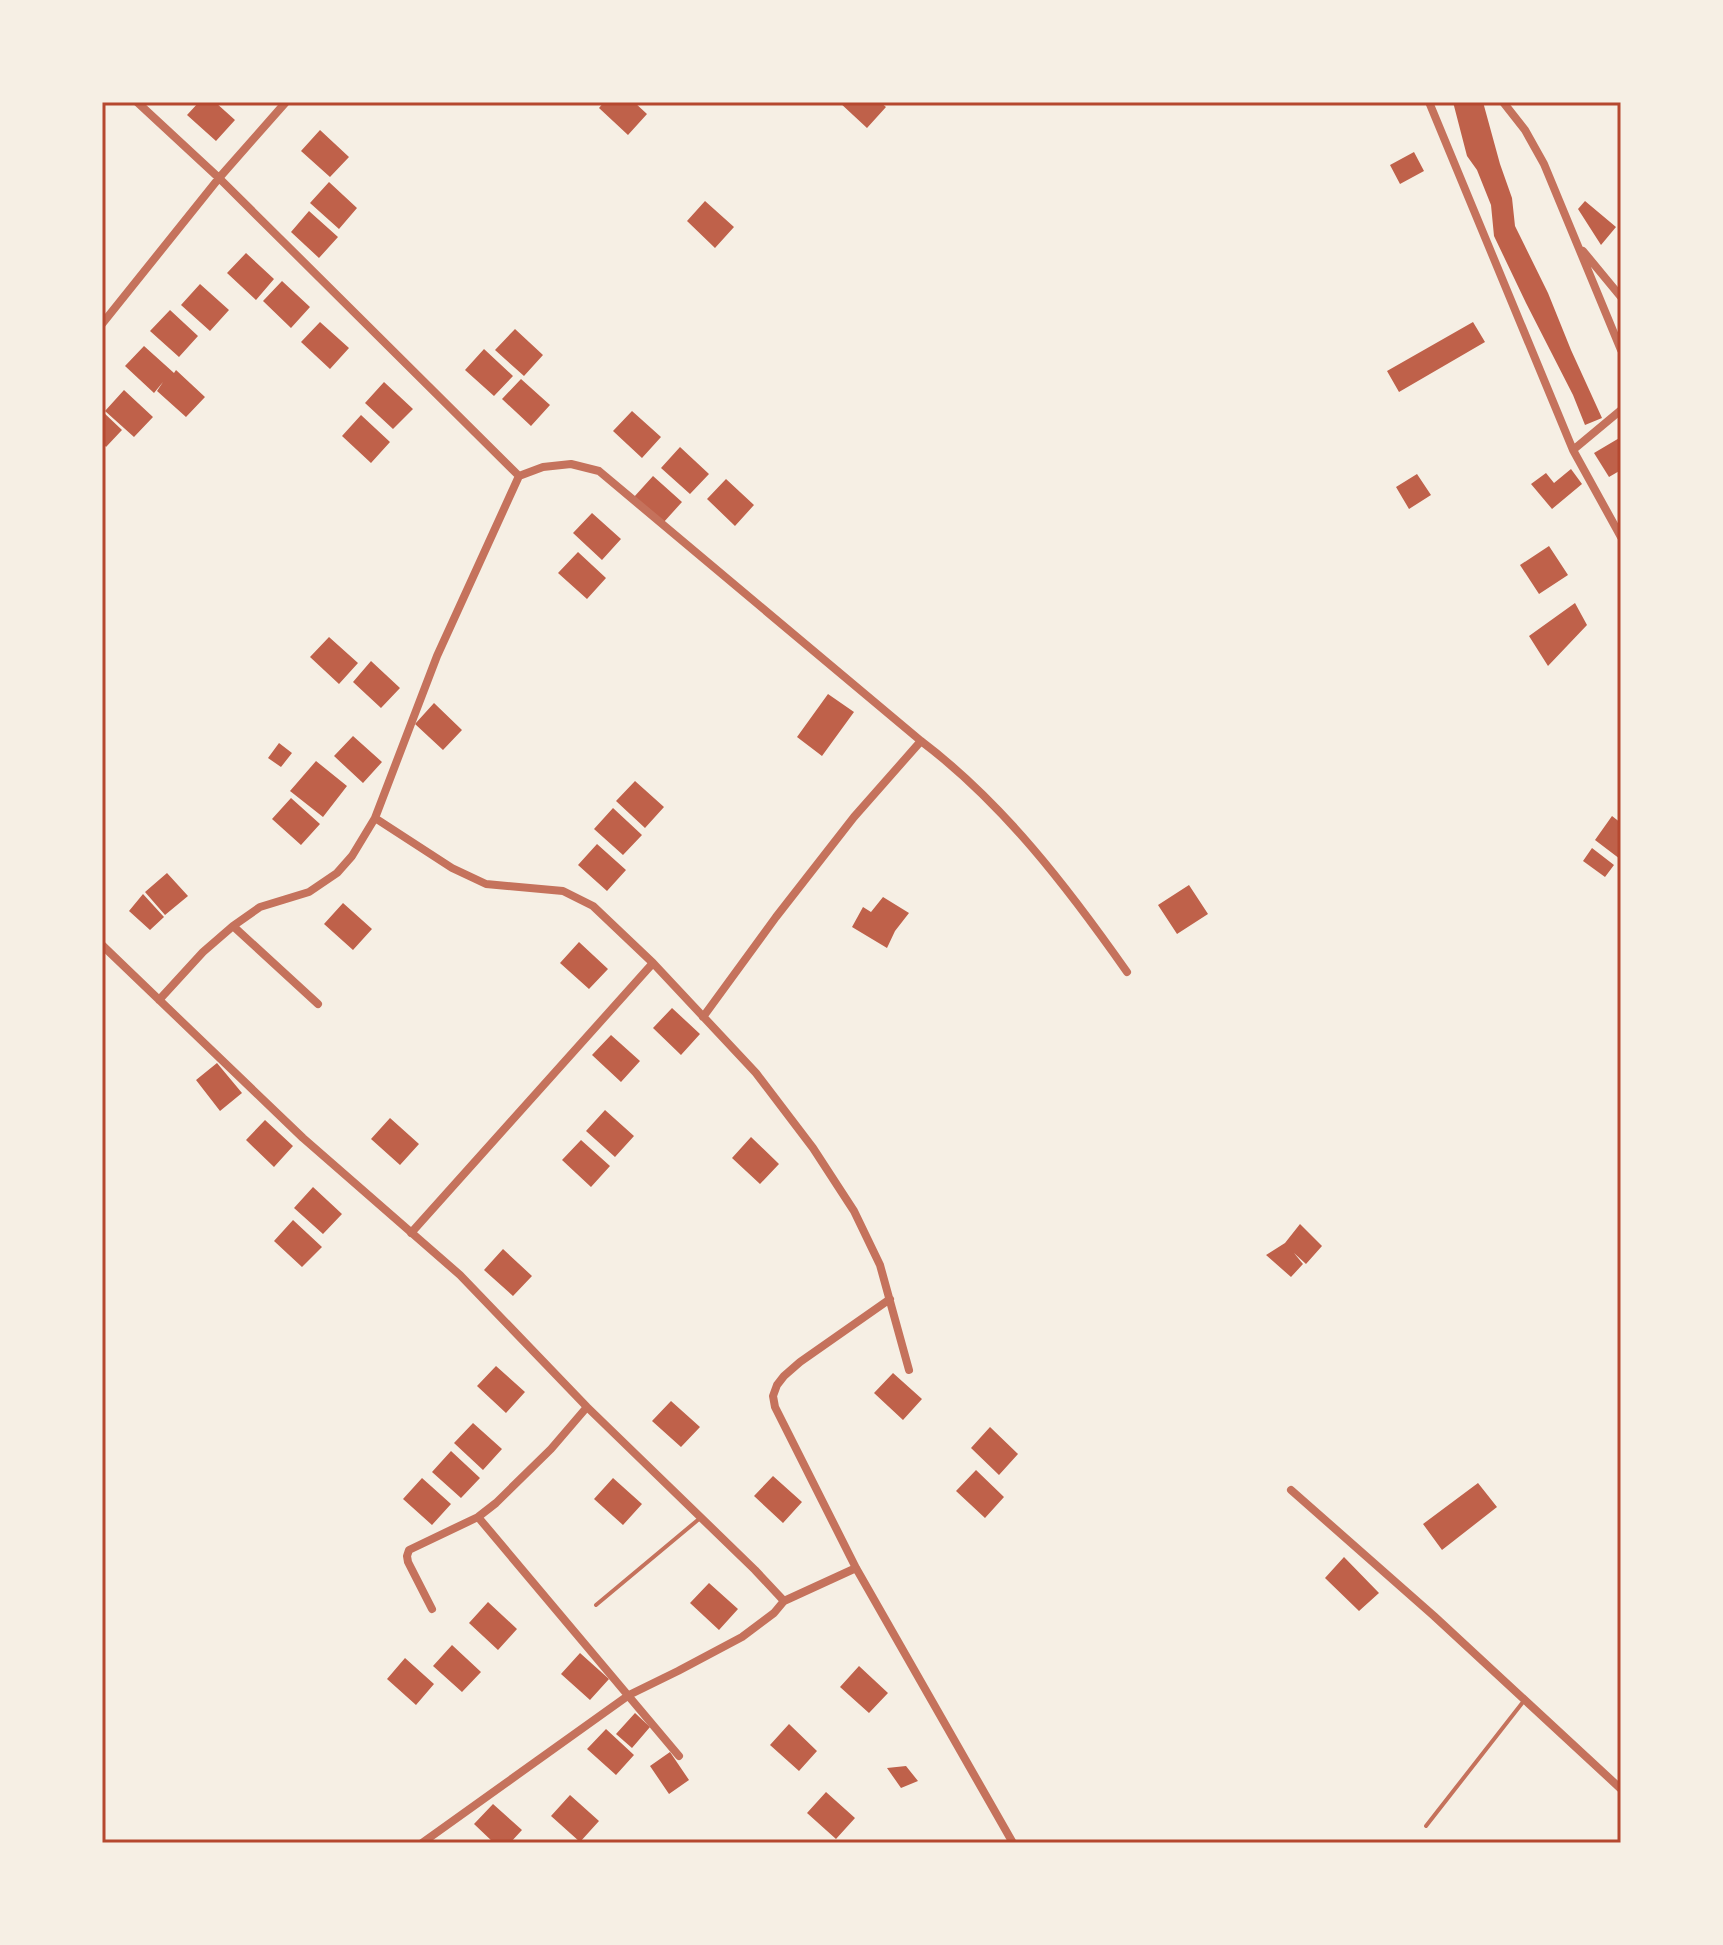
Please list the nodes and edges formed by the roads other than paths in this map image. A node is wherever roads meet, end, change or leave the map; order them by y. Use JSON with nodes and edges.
{"nodes":[{"id":1,"x":137,"y":102,"type":"edge"},
{"id":2,"x":286,"y":102,"type":"edge"},
{"id":3,"x":1429,"y":102,"type":"edge"},
{"id":4,"x":1503,"y":102,"type":"edge"},
{"id":5,"x":219,"y":178,"type":"junction"},
{"id":6,"x":1577,"y":245,"type":"junction"},
{"id":7,"x":1621,"y":297,"type":"edge"},
{"id":8,"x":102,"y":324,"type":"edge"},
{"id":9,"x":1621,"y":350,"type":"edge"},
{"id":10,"x":1621,"y":410,"type":"edge"},
{"id":11,"x":1573,"y":450,"type":"junction"},
{"id":12,"x":519,"y":476,"type":"junction"},
{"id":13,"x":1621,"y":537,"type":"edge"},
{"id":14,"x":921,"y":741,"type":"junction"},
{"id":15,"x":375,"y":818,"type":"junction"},
{"id":16,"x":233,"y":926,"type":"junction"},
{"id":17,"x":102,"y":945,"type":"edge"},
{"id":18,"x":653,"y":963,"type":"junction"},
{"id":19,"x":1127,"y":972,"type":"dead end"},
{"id":20,"x":159,"y":1000,"type":"junction"},
{"id":21,"x":318,"y":1004,"type":"dead end"},
{"id":22,"x":703,"y":1017,"type":"junction"},
{"id":23,"x":411,"y":1233,"type":"junction"},
{"id":24,"x":890,"y":1299,"type":"junction"},
{"id":25,"x":909,"y":1370,"type":"dead end"},
{"id":26,"x":587,"y":1407,"type":"junction"},
{"id":27,"x":1291,"y":1490,"type":"dead end"},
{"id":28,"x":478,"y":1517,"type":"junction"},
{"id":29,"x":701,"y":1518,"type":"junction"},
{"id":30,"x":856,"y":1568,"type":"junction"},
{"id":31,"x":784,"y":1601,"type":"junction"},
{"id":32,"x":596,"y":1605,"type":"dead end"},
{"id":33,"x":432,"y":1609,"type":"dead end"},
{"id":34,"x":629,"y":1695,"type":"junction"},
{"id":35,"x":1525,"y":1700,"type":"junction"},
{"id":36,"x":679,"y":1756,"type":"dead end"},
{"id":37,"x":1621,"y":1789,"type":"edge"},
{"id":38,"x":1426,"y":1826,"type":"dead end"},
{"id":39,"x":422,"y":1843,"type":"edge"},
{"id":40,"x":1013,"y":1843,"type":"edge"}],
"edges":[{"from":1,"to":5,"type":"street"},
{"from":2,"to":5,"type":"street"},
{"from":3,"to":11,"type":"street"},
{"from":4,"to":6,"type":"street"},
{"from":5,"to":8,"type":"street"},
{"from":5,"to":12,"type":"street"},
{"from":6,"to":7,"type":"street"},
{"from":6,"to":9,"type":"street"},
{"from":10,"to":11,"type":"street"},
{"from":11,"to":13,"type":"street"},
{"from":12,"to":14,"type":"street"},
{"from":12,"to":15,"type":"street"},
{"from":14,"to":19,"type":"street"},
{"from":14,"to":22,"type":"street"},
{"from":15,"to":16,"type":"street"},
{"from":15,"to":18,"type":"street"},
{"from":16,"to":20,"type":"street"},
{"from":16,"to":21,"type":"street"},
{"from":17,"to":20,"type":"street"},
{"from":18,"to":22,"type":"street"},
{"from":18,"to":23,"type":"street"},
{"from":20,"to":23,"type":"street"},
{"from":22,"to":24,"type":"street"},
{"from":23,"to":26,"type":"street"},
{"from":24,"to":25,"type":"street"},
{"from":24,"to":30,"type":"street"},
{"from":26,"to":28,"type":"street"},
{"from":26,"to":29,"type":"street"},
{"from":27,"to":35,"type":"street"},
{"from":28,"to":33,"type":"street"},
{"from":28,"to":34,"type":"street"},
{"from":29,"to":31,"type":"street"},
{"from":29,"to":32,"type":"lane"},
{"from":30,"to":31,"type":"street"},
{"from":30,"to":40,"type":"street"},
{"from":31,"to":34,"type":"street"},
{"from":34,"to":36,"type":"street"},
{"from":34,"to":39,"type":"street"},
{"from":35,"to":37,"type":"street"},
{"from":35,"to":38,"type":"lane"}]}
